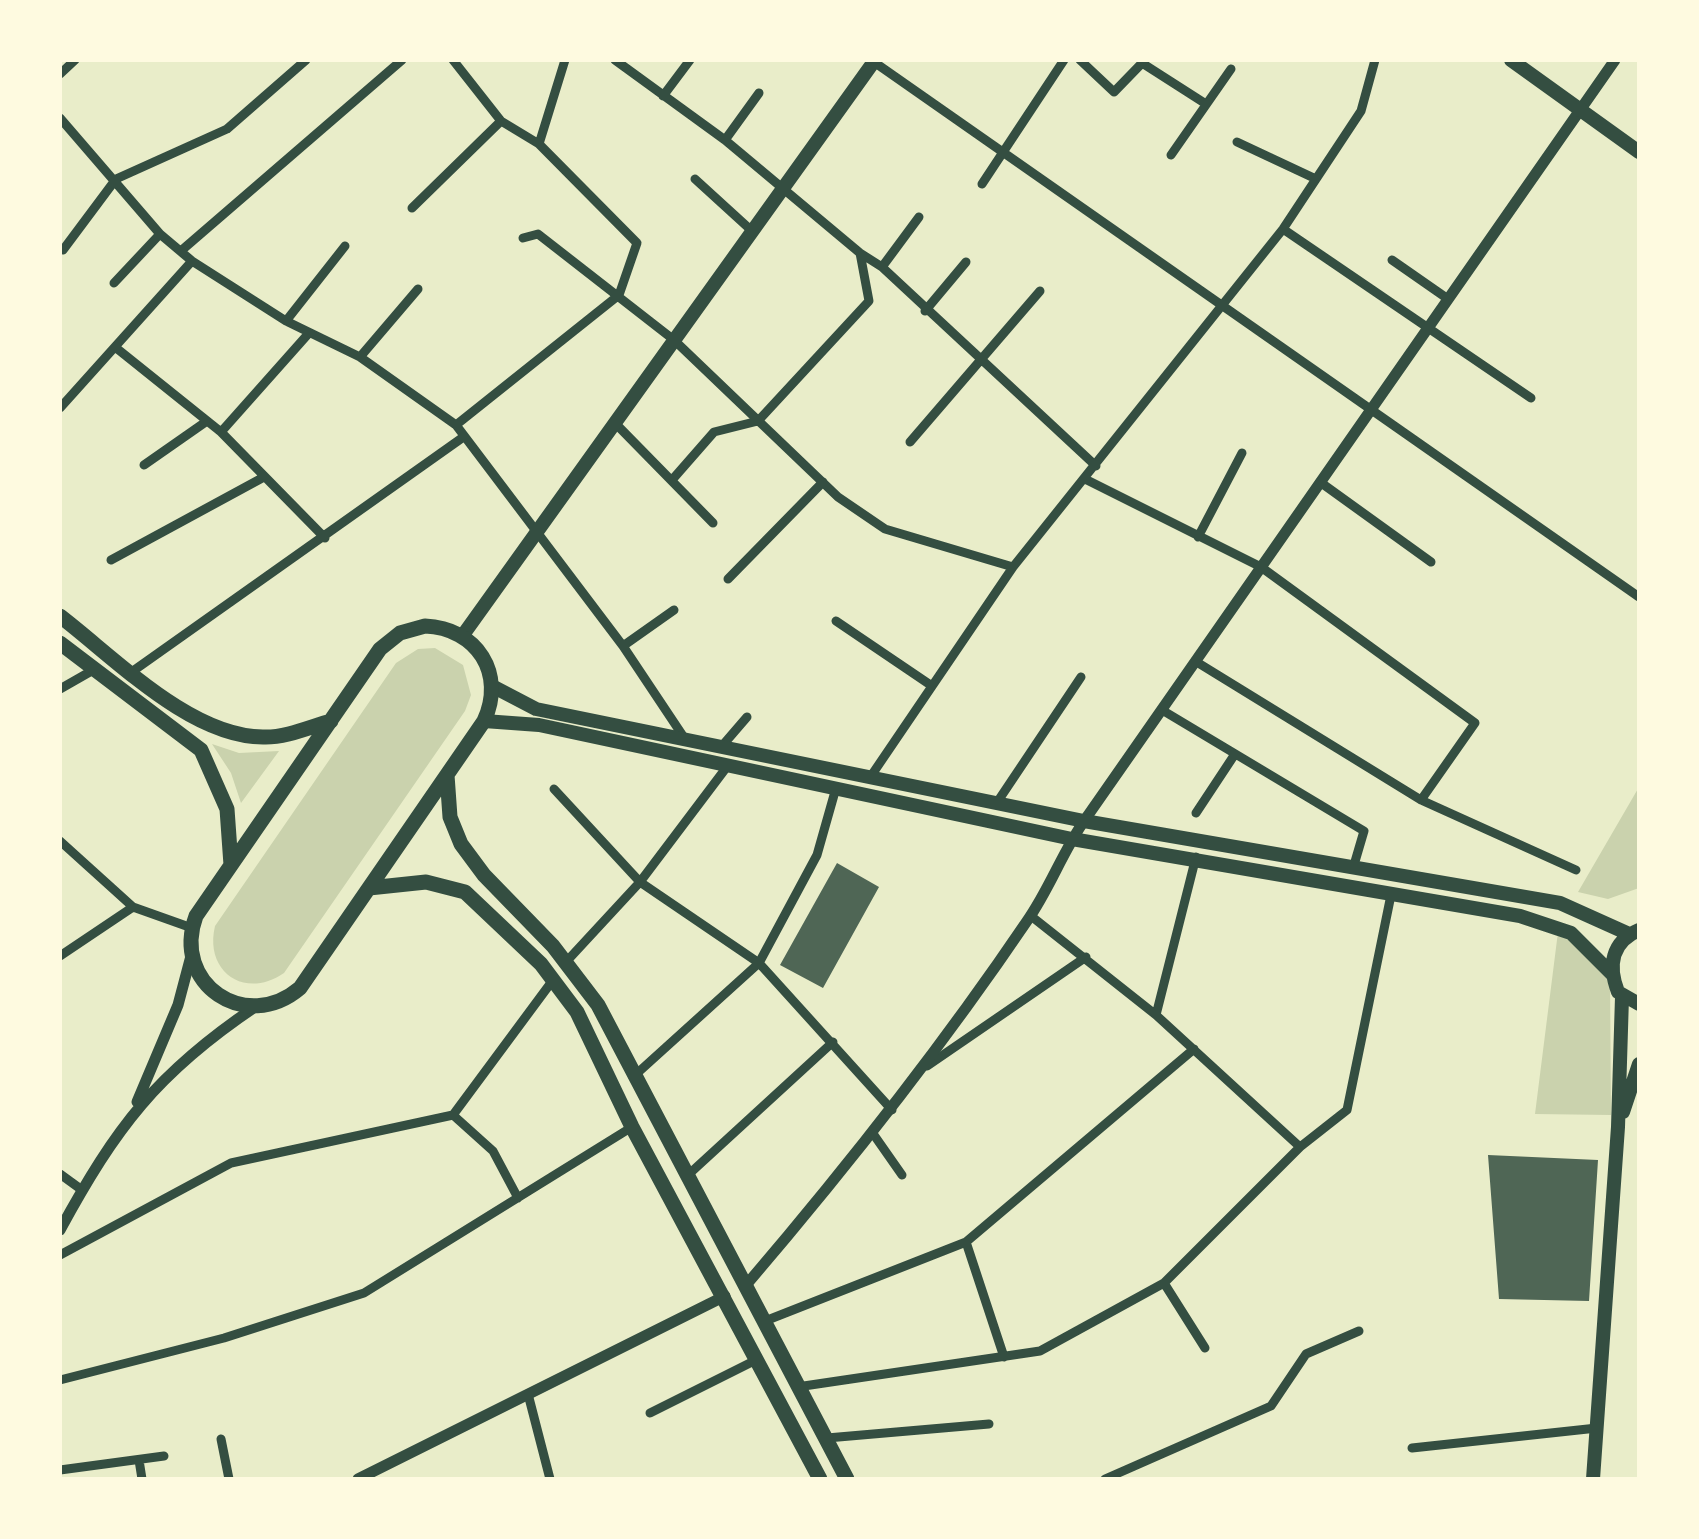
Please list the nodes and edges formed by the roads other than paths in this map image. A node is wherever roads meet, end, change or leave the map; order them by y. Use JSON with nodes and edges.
{"nodes":[{"id":1,"x":75,"y":60,"type":"edge"},
{"id":2,"x":306,"y":60,"type":"edge"},
{"id":3,"x":402,"y":60,"type":"edge"},
{"id":4,"x":453,"y":60,"type":"edge"},
{"id":5,"x":565,"y":60,"type":"edge"},
{"id":6,"x":615,"y":60,"type":"edge"},
{"id":7,"x":690,"y":60,"type":"edge"},
{"id":8,"x":1064,"y":60,"type":"edge"},
{"id":9,"x":1080,"y":60,"type":"edge"},
{"id":10,"x":1375,"y":60,"type":"edge"},
{"id":11,"x":1511,"y":60,"type":"edge"},
{"id":12,"x":1615,"y":60,"type":"edge"},
{"id":13,"x":874,"y":61,"type":"edge"},
{"id":14,"x":1144,"y":62,"type":"edge"},
{"id":15,"x":1230,"y":68,"type":"dead end"},
{"id":16,"x":60,"y":74,"type":"edge"},
{"id":17,"x":759,"y":92,"type":"dead end"},
{"id":18,"x":663,"y":96,"type":"junction"},
{"id":19,"x":1206,"y":104,"type":"junction"},
{"id":20,"x":1580,"y":110,"type":"junction"},
{"id":21,"x":60,"y":118,"type":"edge"},
{"id":22,"x":501,"y":120,"type":"junction"},
{"id":23,"x":725,"y":140,"type":"junction"},
{"id":24,"x":1236,"y":142,"type":"dead end"},
{"id":25,"x":539,"y":144,"type":"junction"},
{"id":26,"x":1639,"y":152,"type":"edge"},
{"id":27,"x":1002,"y":154,"type":"junction"},
{"id":28,"x":1171,"y":155,"type":"dead end"},
{"id":29,"x":696,"y":179,"type":"dead end"},
{"id":30,"x":1316,"y":179,"type":"junction"},
{"id":31,"x":116,"y":180,"type":"junction"},
{"id":32,"x":982,"y":184,"type":"dead end"},
{"id":33,"x":784,"y":187,"type":"junction"},
{"id":34,"x":412,"y":208,"type":"dead end"},
{"id":35,"x":918,"y":218,"type":"dead end"},
{"id":36,"x":1282,"y":229,"type":"junction"},
{"id":37,"x":752,"y":231,"type":"junction"},
{"id":38,"x":160,"y":234,"type":"junction"},
{"id":39,"x":523,"y":238,"type":"dead end"},
{"id":40,"x":344,"y":246,"type":"dead end"},
{"id":41,"x":63,"y":250,"type":"dead end"},
{"id":42,"x":182,"y":250,"type":"junction"},
{"id":43,"x":860,"y":253,"type":"junction"},
{"id":44,"x":1392,"y":260,"type":"dead end"},
{"id":45,"x":192,"y":261,"type":"junction"},
{"id":46,"x":966,"y":262,"type":"dead end"},
{"id":47,"x":882,"y":267,"type":"junction"},
{"id":48,"x":114,"y":284,"type":"dead end"},
{"id":49,"x":418,"y":289,"type":"dead end"},
{"id":50,"x":1040,"y":291,"type":"dead end"},
{"id":51,"x":619,"y":296,"type":"junction"},
{"id":52,"x":1448,"y":299,"type":"junction"},
{"id":53,"x":1224,"y":304,"type":"junction"},
{"id":54,"x":925,"y":311,"type":"junction"},
{"id":55,"x":286,"y":321,"type":"junction"},
{"id":56,"x":1428,"y":329,"type":"junction"},
{"id":57,"x":308,"y":333,"type":"junction"},
{"id":58,"x":674,"y":340,"type":"junction"},
{"id":59,"x":115,"y":348,"type":"junction"},
{"id":60,"x":360,"y":357,"type":"junction"},
{"id":61,"x":985,"y":359,"type":"junction"},
{"id":62,"x":1531,"y":398,"type":"dead end"},
{"id":63,"x":60,"y":408,"type":"edge"},
{"id":64,"x":1372,"y":408,"type":"junction"},
{"id":65,"x":758,"y":420,"type":"junction"},
{"id":66,"x":208,"y":421,"type":"junction"},
{"id":67,"x":456,"y":424,"type":"junction"},
{"id":68,"x":615,"y":424,"type":"junction"},
{"id":69,"x":221,"y":432,"type":"junction"},
{"id":70,"x":462,"y":438,"type":"junction"},
{"id":71,"x":910,"y":442,"type":"dead end"},
{"id":72,"x":1242,"y":453,"type":"dead end"},
{"id":73,"x":144,"y":465,"type":"dead end"},
{"id":74,"x":1096,"y":466,"type":"junction"},
{"id":75,"x":264,"y":477,"type":"junction"},
{"id":76,"x":1085,"y":479,"type":"junction"},
{"id":77,"x":672,"y":480,"type":"junction"},
{"id":78,"x":823,"y":482,"type":"junction"},
{"id":79,"x":1320,"y":482,"type":"junction"},
{"id":80,"x":712,"y":523,"type":"dead end"},
{"id":81,"x":535,"y":534,"type":"junction"},
{"id":82,"x":1198,"y":537,"type":"junction"},
{"id":83,"x":324,"y":538,"type":"junction"},
{"id":84,"x":111,"y":560,"type":"dead end"},
{"id":85,"x":1431,"y":562,"type":"dead end"},
{"id":86,"x":1261,"y":567,"type":"junction"},
{"id":87,"x":1013,"y":568,"type":"junction"},
{"id":88,"x":728,"y":579,"type":"dead end"},
{"id":89,"x":1639,"y":598,"type":"edge"},
{"id":90,"x":674,"y":610,"type":"dead end"},
{"id":91,"x":60,"y":616,"type":"edge"},
{"id":92,"x":836,"y":622,"type":"dead end"},
{"id":93,"x":463,"y":636,"type":"junction"},
{"id":94,"x":60,"y":643,"type":"edge"},
{"id":95,"x":623,"y":646,"type":"junction"},
{"id":96,"x":1196,"y":661,"type":"junction"},
{"id":97,"x":96,"y":669,"type":"junction"},
{"id":98,"x":133,"y":671,"type":"junction"},
{"id":99,"x":1081,"y":677,"type":"dead end"},
{"id":100,"x":492,"y":686,"type":"junction"},
{"id":101,"x":932,"y":686,"type":"junction"},
{"id":102,"x":60,"y":689,"type":"edge"},
{"id":103,"x":1162,"y":710,"type":"junction"},
{"id":104,"x":746,"y":716,"type":"dead end"},
{"id":105,"x":331,"y":721,"type":"junction"},
{"id":106,"x":484,"y":721,"type":"junction"},
{"id":107,"x":685,"y":738,"type":"junction"},
{"id":108,"x":722,"y":746,"type":"junction"},
{"id":109,"x":1235,"y":754,"type":"junction"},
{"id":110,"x":726,"y":768,"type":"junction"},
{"id":111,"x":446,"y":775,"type":"junction"},
{"id":112,"x":871,"y":776,"type":"junction"},
{"id":113,"x":554,"y":788,"type":"dead end"},
{"id":114,"x":836,"y":788,"type":"junction"},
{"id":115,"x":1421,"y":800,"type":"junction"},
{"id":116,"x":996,"y":804,"type":"junction"},
{"id":117,"x":1196,"y":813,"type":"dead end"},
{"id":118,"x":1084,"y":821,"type":"junction"},
{"id":119,"x":1072,"y":839,"type":"junction"},
{"id":120,"x":60,"y":840,"type":"edge"},
{"id":121,"x":1196,"y":857,"type":"junction"},
{"id":122,"x":232,"y":865,"type":"junction"},
{"id":123,"x":1354,"y":865,"type":"junction"},
{"id":124,"x":1576,"y":870,"type":"dead end"},
{"id":125,"x":640,"y":882,"type":"junction"},
{"id":126,"x":368,"y":888,"type":"junction"},
{"id":127,"x":1391,"y":895,"type":"junction"},
{"id":128,"x":133,"y":907,"type":"junction"},
{"id":129,"x":1031,"y":916,"type":"junction"},
{"id":130,"x":192,"y":928,"type":"junction"},
{"id":131,"x":1634,"y":932,"type":"edge"},
{"id":132,"x":191,"y":955,"type":"junction"},
{"id":133,"x":60,"y":956,"type":"edge"},
{"id":134,"x":1086,"y":957,"type":"junction"},
{"id":135,"x":566,"y":962,"type":"junction"},
{"id":136,"x":759,"y":963,"type":"junction"},
{"id":137,"x":1612,"y":974,"type":"junction"},
{"id":138,"x":552,"y":980,"type":"junction"},
{"id":139,"x":1622,"y":997,"type":"junction"},
{"id":140,"x":1639,"y":1004,"type":"edge"},
{"id":141,"x":255,"y":1008,"type":"junction"},
{"id":142,"x":1156,"y":1014,"type":"junction"},
{"id":143,"x":833,"y":1042,"type":"junction"},
{"id":144,"x":1194,"y":1049,"type":"junction"},
{"id":145,"x":1639,"y":1064,"type":"edge"},
{"id":146,"x":923,"y":1068,"type":"junction"},
{"id":147,"x":633,"y":1076,"type":"junction"},
{"id":148,"x":892,"y":1110,"type":"junction"},
{"id":149,"x":134,"y":1111,"type":"junction"},
{"id":150,"x":453,"y":1114,"type":"junction"},
{"id":151,"x":632,"y":1127,"type":"junction"},
{"id":152,"x":1618,"y":1127,"type":"junction"},
{"id":153,"x":874,"y":1135,"type":"junction"},
{"id":154,"x":1300,"y":1147,"type":"junction"},
{"id":155,"x":60,"y":1174,"type":"edge"},
{"id":156,"x":688,"y":1175,"type":"junction"},
{"id":157,"x":902,"y":1175,"type":"dead end"},
{"id":158,"x":82,"y":1190,"type":"junction"},
{"id":159,"x":518,"y":1198,"type":"junction"},
{"id":160,"x":60,"y":1230,"type":"edge"},
{"id":161,"x":966,"y":1242,"type":"junction"},
{"id":162,"x":60,"y":1255,"type":"edge"},
{"id":163,"x":1164,"y":1283,"type":"junction"},
{"id":164,"x":747,"y":1284,"type":"junction"},
{"id":165,"x":725,"y":1296,"type":"junction"},
{"id":166,"x":764,"y":1321,"type":"junction"},
{"id":167,"x":1358,"y":1331,"type":"dead end"},
{"id":168,"x":1205,"y":1348,"type":"dead end"},
{"id":169,"x":1004,"y":1357,"type":"junction"},
{"id":170,"x":758,"y":1359,"type":"junction"},
{"id":171,"x":60,"y":1380,"type":"edge"},
{"id":172,"x":797,"y":1386,"type":"junction"},
{"id":173,"x":528,"y":1394,"type":"junction"},
{"id":174,"x":650,"y":1413,"type":"dead end"},
{"id":175,"x":989,"y":1424,"type":"dead end"},
{"id":176,"x":1596,"y":1428,"type":"junction"},
{"id":177,"x":827,"y":1438,"type":"junction"},
{"id":178,"x":221,"y":1439,"type":"dead end"},
{"id":179,"x":1412,"y":1448,"type":"dead end"},
{"id":180,"x":164,"y":1456,"type":"dead end"},
{"id":181,"x":138,"y":1460,"type":"junction"},
{"id":182,"x":60,"y":1470,"type":"edge"},
{"id":183,"x":142,"y":1479,"type":"edge"},
{"id":184,"x":229,"y":1479,"type":"edge"},
{"id":185,"x":358,"y":1479,"type":"edge"},
{"id":186,"x":550,"y":1479,"type":"edge"},
{"id":187,"x":820,"y":1479,"type":"edge"},
{"id":188,"x":847,"y":1479,"type":"edge"},
{"id":189,"x":1105,"y":1479,"type":"edge"},
{"id":190,"x":1593,"y":1479,"type":"edge"}],
"edges":[{"from":1,"to":16,"type":"street"},
{"from":2,"to":31,"type":"street"},
{"from":3,"to":42,"type":"street"},
{"from":4,"to":22,"type":"street"},
{"from":5,"to":25,"type":"street"},
{"from":6,"to":18,"type":"street"},
{"from":7,"to":18,"type":"street"},
{"from":8,"to":27,"type":"street"},
{"from":9,"to":14,"type":"street"},
{"from":10,"to":30,"type":"street"},
{"from":11,"to":20,"type":"main road"},
{"from":12,"to":20,"type":"street"},
{"from":13,"to":27,"type":"street"},
{"from":13,"to":33,"type":"main road"},
{"from":14,"to":19,"type":"street"},
{"from":15,"to":19,"type":"street"},
{"from":17,"to":23,"type":"street"},
{"from":18,"to":23,"type":"street"},
{"from":19,"to":28,"type":"street"},
{"from":20,"to":26,"type":"main road"},
{"from":20,"to":52,"type":"street"},
{"from":21,"to":31,"type":"street"},
{"from":22,"to":25,"type":"street"},
{"from":22,"to":34,"type":"street"},
{"from":23,"to":33,"type":"street"},
{"from":24,"to":30,"type":"street"},
{"from":25,"to":51,"type":"street"},
{"from":27,"to":32,"type":"street"},
{"from":27,"to":53,"type":"street"},
{"from":29,"to":37,"type":"street"},
{"from":30,"to":36,"type":"street"},
{"from":31,"to":38,"type":"street"},
{"from":31,"to":41,"type":"street"},
{"from":33,"to":37,"type":"main road"},
{"from":33,"to":43,"type":"street"},
{"from":35,"to":47,"type":"street"},
{"from":36,"to":53,"type":"street"},
{"from":36,"to":56,"type":"street"},
{"from":37,"to":58,"type":"main road"},
{"from":38,"to":42,"type":"street"},
{"from":38,"to":48,"type":"street"},
{"from":39,"to":51,"type":"street"},
{"from":40,"to":55,"type":"street"},
{"from":42,"to":45,"type":"street"},
{"from":43,"to":47,"type":"street"},
{"from":43,"to":65,"type":"street"},
{"from":44,"to":52,"type":"street"},
{"from":45,"to":55,"type":"street"},
{"from":45,"to":59,"type":"street"},
{"from":46,"to":54,"type":"street"},
{"from":47,"to":54,"type":"street"},
{"from":49,"to":60,"type":"street"},
{"from":50,"to":61,"type":"street"},
{"from":51,"to":58,"type":"street"},
{"from":51,"to":67,"type":"street"},
{"from":52,"to":56,"type":"street"},
{"from":53,"to":64,"type":"street"},
{"from":53,"to":74,"type":"street"},
{"from":54,"to":61,"type":"street"},
{"from":55,"to":57,"type":"street"},
{"from":56,"to":62,"type":"street"},
{"from":56,"to":64,"type":"street"},
{"from":57,"to":60,"type":"street"},
{"from":57,"to":69,"type":"street"},
{"from":58,"to":65,"type":"street"},
{"from":58,"to":68,"type":"main road"},
{"from":59,"to":63,"type":"street"},
{"from":59,"to":66,"type":"street"},
{"from":60,"to":67,"type":"street"},
{"from":61,"to":71,"type":"street"},
{"from":61,"to":74,"type":"street"},
{"from":64,"to":79,"type":"street"},
{"from":64,"to":89,"type":"street"},
{"from":65,"to":77,"type":"street"},
{"from":65,"to":78,"type":"street"},
{"from":66,"to":69,"type":"street"},
{"from":66,"to":73,"type":"street"},
{"from":67,"to":70,"type":"street"},
{"from":68,"to":77,"type":"street"},
{"from":68,"to":81,"type":"main road"},
{"from":69,"to":75,"type":"street"},
{"from":70,"to":81,"type":"street"},
{"from":70,"to":83,"type":"street"},
{"from":72,"to":82,"type":"street"},
{"from":74,"to":76,"type":"street"},
{"from":75,"to":83,"type":"street"},
{"from":75,"to":84,"type":"street"},
{"from":76,"to":82,"type":"street"},
{"from":76,"to":87,"type":"street"},
{"from":77,"to":80,"type":"street"},
{"from":78,"to":87,"type":"street"},
{"from":78,"to":88,"type":"street"},
{"from":79,"to":85,"type":"street"},
{"from":79,"to":86,"type":"street"},
{"from":81,"to":93,"type":"main road"},
{"from":81,"to":95,"type":"street"},
{"from":82,"to":86,"type":"street"},
{"from":83,"to":98,"type":"street"},
{"from":86,"to":96,"type":"street"},
{"from":86,"to":115,"type":"street"},
{"from":87,"to":101,"type":"street"},
{"from":90,"to":95,"type":"street"},
{"from":91,"to":98,"type":"main road"},
{"from":92,"to":101,"type":"street"},
{"from":93,"to":100,"type":"main road"},
{"from":93,"to":105,"type":"main road"},
{"from":94,"to":97,"type":"main road"},
{"from":95,"to":107,"type":"street"},
{"from":96,"to":103,"type":"street"},
{"from":96,"to":115,"type":"street"},
{"from":97,"to":102,"type":"street"},
{"from":97,"to":122,"type":"main road"},
{"from":98,"to":105,"type":"main road"},
{"from":99,"to":116,"type":"street"},
{"from":100,"to":106,"type":"main road"},
{"from":100,"to":107,"type":"main road"},
{"from":101,"to":112,"type":"street"},
{"from":103,"to":109,"type":"street"},
{"from":103,"to":118,"type":"street"},
{"from":104,"to":108,"type":"street"},
{"from":105,"to":122,"type":"main road"},
{"from":106,"to":110,"type":"main road"},
{"from":106,"to":111,"type":"main road"},
{"from":107,"to":108,"type":"main road"},
{"from":108,"to":112,"type":"main road"},
{"from":109,"to":117,"type":"street"},
{"from":109,"to":123,"type":"street"},
{"from":110,"to":114,"type":"main road"},
{"from":110,"to":125,"type":"street"},
{"from":111,"to":126,"type":"main road"},
{"from":111,"to":135,"type":"main road"},
{"from":112,"to":116,"type":"main road"},
{"from":113,"to":125,"type":"street"},
{"from":114,"to":119,"type":"main road"},
{"from":114,"to":136,"type":"street"},
{"from":115,"to":124,"type":"street"},
{"from":116,"to":118,"type":"main road"},
{"from":118,"to":119,"type":"street"},
{"from":118,"to":123,"type":"main road"},
{"from":119,"to":121,"type":"main road"},
{"from":119,"to":129,"type":"street"},
{"from":120,"to":128,"type":"street"},
{"from":121,"to":127,"type":"main road"},
{"from":121,"to":142,"type":"street"},
{"from":122,"to":130,"type":"main road"},
{"from":123,"to":131,"type":"main road"},
{"from":125,"to":135,"type":"street"},
{"from":125,"to":136,"type":"street"},
{"from":126,"to":138,"type":"main road"},
{"from":126,"to":141,"type":"main road"},
{"from":127,"to":137,"type":"main road"},
{"from":127,"to":154,"type":"street"},
{"from":128,"to":130,"type":"street"},
{"from":128,"to":133,"type":"street"},
{"from":129,"to":134,"type":"street"},
{"from":129,"to":146,"type":"street"},
{"from":130,"to":132,"type":"main road"},
{"from":131,"to":137,"type":"main road"},
{"from":132,"to":141,"type":"main road"},
{"from":132,"to":149,"type":"street"},
{"from":134,"to":142,"type":"street"},
{"from":134,"to":146,"type":"street"},
{"from":135,"to":147,"type":"main road"},
{"from":136,"to":143,"type":"street"},
{"from":136,"to":147,"type":"street"},
{"from":137,"to":139,"type":"main road"},
{"from":138,"to":150,"type":"street"},
{"from":138,"to":151,"type":"main road"},
{"from":139,"to":140,"type":"main road"},
{"from":139,"to":152,"type":"main road"},
{"from":141,"to":149,"type":"street"},
{"from":142,"to":144,"type":"street"},
{"from":143,"to":148,"type":"street"},
{"from":143,"to":156,"type":"street"},
{"from":144,"to":154,"type":"street"},
{"from":144,"to":161,"type":"street"},
{"from":145,"to":152,"type":"main road"},
{"from":146,"to":148,"type":"street"},
{"from":147,"to":156,"type":"main road"},
{"from":148,"to":153,"type":"street"},
{"from":149,"to":158,"type":"street"},
{"from":150,"to":159,"type":"street"},
{"from":150,"to":162,"type":"street"},
{"from":151,"to":159,"type":"street"},
{"from":151,"to":165,"type":"main road"},
{"from":152,"to":176,"type":"main road"},
{"from":153,"to":157,"type":"street"},
{"from":153,"to":164,"type":"street"},
{"from":154,"to":163,"type":"street"},
{"from":155,"to":158,"type":"street"},
{"from":156,"to":164,"type":"main road"},
{"from":158,"to":160,"type":"street"},
{"from":159,"to":171,"type":"street"},
{"from":161,"to":166,"type":"street"},
{"from":161,"to":169,"type":"street"},
{"from":163,"to":168,"type":"street"},
{"from":163,"to":169,"type":"street"},
{"from":164,"to":166,"type":"main road"},
{"from":165,"to":170,"type":"main road"},
{"from":165,"to":173,"type":"street"},
{"from":166,"to":172,"type":"main road"},
{"from":167,"to":189,"type":"street"},
{"from":169,"to":172,"type":"street"},
{"from":170,"to":174,"type":"street"},
{"from":170,"to":187,"type":"main road"},
{"from":172,"to":177,"type":"main road"},
{"from":173,"to":185,"type":"street"},
{"from":173,"to":186,"type":"street"},
{"from":175,"to":177,"type":"street"},
{"from":176,"to":179,"type":"street"},
{"from":176,"to":190,"type":"main road"},
{"from":177,"to":188,"type":"main road"},
{"from":178,"to":184,"type":"street"},
{"from":180,"to":181,"type":"street"},
{"from":181,"to":182,"type":"street"},
{"from":181,"to":183,"type":"street"}]}
